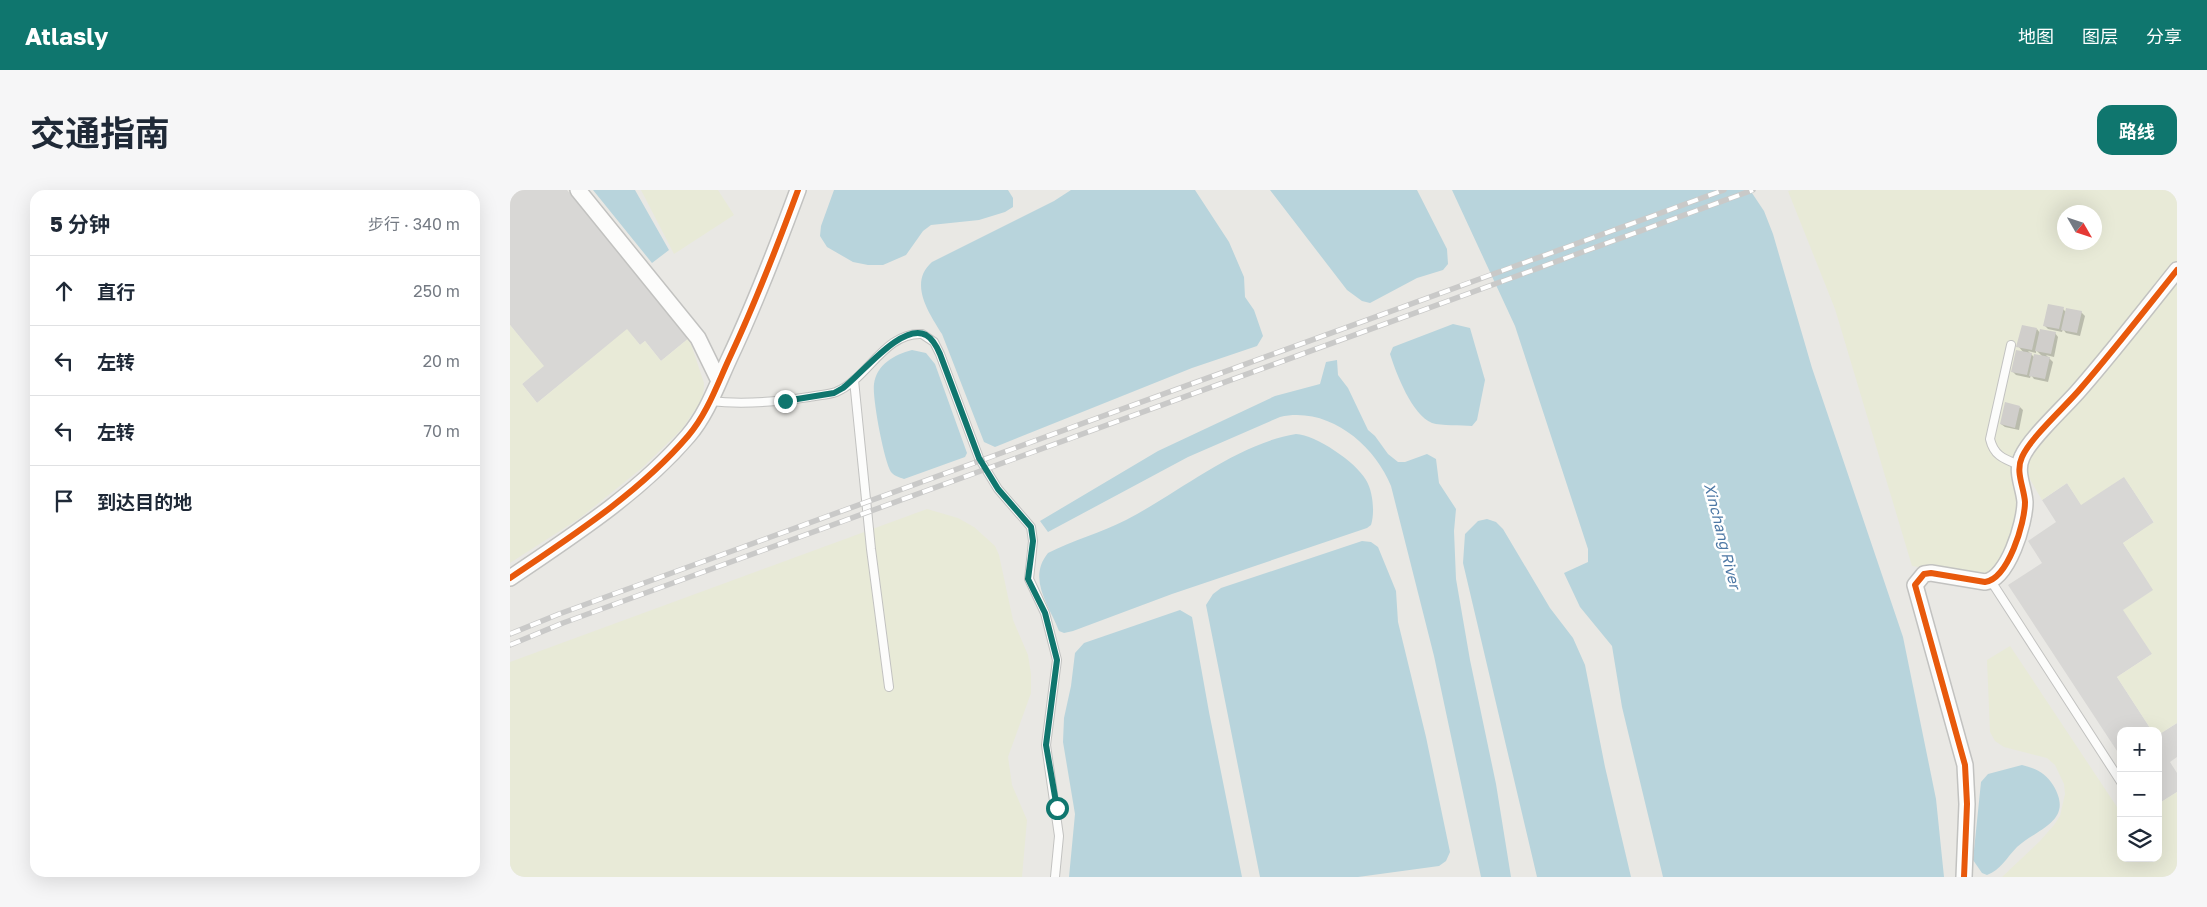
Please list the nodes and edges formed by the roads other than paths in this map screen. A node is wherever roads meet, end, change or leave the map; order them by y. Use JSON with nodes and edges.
{"nodes":[{"id":1,"x":578,"y":190,"type":"edge"},
{"id":2,"x":798,"y":190,"type":"edge"},
{"id":3,"x":2177,"y":270,"type":"edge"},
{"id":4,"x":2011,"y":345,"type":"dead end"},
{"id":5,"x":854,"y":380,"type":"junction"},
{"id":6,"x":719,"y":382,"type":"junction"},
{"id":7,"x":710,"y":401,"type":"junction"},
{"id":8,"x":2019,"y":465,"type":"junction"},
{"id":9,"x":510,"y":578,"type":"edge"},
{"id":10,"x":1990,"y":581,"type":"junction"},
{"id":11,"x":889,"y":687,"type":"dead end"},
{"id":12,"x":2117,"y":776,"type":"edge"},
{"id":13,"x":1054,"y":877,"type":"edge"},
{"id":14,"x":1964,"y":877,"type":"edge"}],
"edges":[{"from":1,"to":6,"type":"street"},
{"from":2,"to":6,"type":"street"},
{"from":3,"to":8,"type":"street"},
{"from":4,"to":8,"type":"lane"},
{"from":5,"to":7,"type":"lane"},
{"from":5,"to":11,"type":"lane"},
{"from":5,"to":13,"type":"lane"},
{"from":6,"to":7,"type":"street"},
{"from":7,"to":9,"type":"street"},
{"from":8,"to":10,"type":"street"},
{"from":10,"to":12,"type":"lane"},
{"from":10,"to":14,"type":"street"}]}
